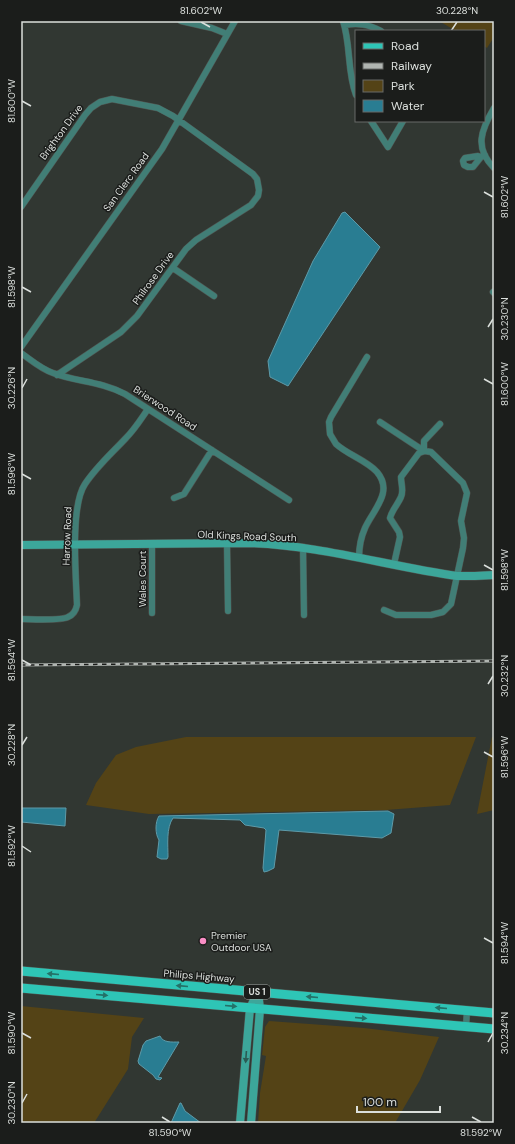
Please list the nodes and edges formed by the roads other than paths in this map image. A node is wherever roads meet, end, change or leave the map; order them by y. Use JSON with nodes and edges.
{"nodes":[{"id":1,"x":181,"y":21,"type":"edge"},
{"id":2,"x":235,"y":21,"type":"edge"},
{"id":3,"x":344,"y":23,"type":"edge"},
{"id":4,"x":379,"y":30,"type":"edge"},
{"id":5,"x":227,"y":34,"type":"junction"},
{"id":6,"x":355,"y":92,"type":"edge"},
{"id":7,"x":494,"y":108,"type":"edge"},
{"id":8,"x":179,"y":121,"type":"junction"},
{"id":9,"x":372,"y":122,"type":"edge"},
{"id":10,"x":403,"y":122,"type":"edge"},
{"id":11,"x":494,"y":168,"type":"edge"},
{"id":12,"x":259,"y":190,"type":"joint"},
{"id":13,"x":21,"y":206,"type":"edge"},
{"id":14,"x":173,"y":268,"type":"junction"},
{"id":15,"x":214,"y":296,"type":"dead end"},
{"id":16,"x":21,"y":347,"type":"edge"},
{"id":17,"x":21,"y":353,"type":"edge"},
{"id":18,"x":367,"y":357,"type":"dead end"},
{"id":19,"x":57,"y":375,"type":"junction"},
{"id":20,"x":148,"y":409,"type":"junction"},
{"id":21,"x":380,"y":422,"type":"dead end"},
{"id":22,"x":440,"y":424,"type":"dead end"},
{"id":23,"x":212,"y":450,"type":"junction"},
{"id":24,"x":424,"y":451,"type":"junction"},
{"id":25,"x":174,"y":498,"type":"dead end"},
{"id":26,"x":289,"y":500,"type":"dead end"},
{"id":27,"x":152,"y":544,"type":"junction"},
{"id":28,"x":228,"y":544,"type":"junction"},
{"id":29,"x":21,"y":545,"type":"edge"},
{"id":30,"x":76,"y":545,"type":"junction"},
{"id":31,"x":303,"y":547,"type":"junction"},
{"id":32,"x":359,"y":558,"type":"junction"},
{"id":33,"x":394,"y":564,"type":"junction"},
{"id":34,"x":494,"y":575,"type":"edge"},
{"id":35,"x":457,"y":576,"type":"junction"},
{"id":36,"x":384,"y":610,"type":"dead end"},
{"id":37,"x":228,"y":611,"type":"dead end"},
{"id":38,"x":152,"y":613,"type":"dead end"},
{"id":39,"x":304,"y":615,"type":"dead end"},
{"id":40,"x":21,"y":619,"type":"edge"},
{"id":41,"x":21,"y":972,"type":"edge"},
{"id":42,"x":151,"y":983,"type":"junction"},
{"id":43,"x":21,"y":988,"type":"edge"},
{"id":44,"x":258,"y":992,"type":"junction"},
{"id":45,"x":150,"y":999,"type":"junction"},
{"id":46,"x":250,"y":1008,"type":"junction"},
{"id":47,"x":260,"y":1009,"type":"junction"},
{"id":48,"x":467,"y":1010,"type":"junction"},
{"id":49,"x":494,"y":1013,"type":"edge"},
{"id":50,"x":466,"y":1027,"type":"junction"},
{"id":51,"x":494,"y":1029,"type":"edge"},
{"id":52,"x":240,"y":1123,"type":"edge"},
{"id":53,"x":250,"y":1123,"type":"edge"}],
"edges":[{"from":1,"to":5,"type":"street"},
{"from":2,"to":5,"type":"street","name":"San Clerc Road"},
{"from":3,"to":4,"type":"street"},
{"from":3,"to":6,"type":"street"},
{"from":5,"to":8,"type":"street","name":"San Clerc Road"},
{"from":7,"to":11,"type":"street"},
{"from":8,"to":12,"type":"street","name":"Brighton Drive"},
{"from":8,"to":13,"type":"street","name":"Brighton Drive"},
{"from":8,"to":16,"type":"street","name":"San Clerc Road"},
{"from":9,"to":10,"type":"street"},
{"from":12,"to":14,"type":"street","name":"Philrose Drive"},
{"from":14,"to":15,"type":"street"},
{"from":14,"to":19,"type":"street","name":"Philrose Drive"},
{"from":17,"to":19,"type":"street","name":"Brierwood Road"},
{"from":18,"to":32,"type":"street"},
{"from":19,"to":20,"type":"street","name":"Brierwood Road"},
{"from":20,"to":23,"type":"street","name":"Brierwood Road"},
{"from":20,"to":30,"type":"street","name":"Harrow Road"},
{"from":21,"to":24,"type":"street"},
{"from":22,"to":24,"type":"street"},
{"from":23,"to":25,"type":"street"},
{"from":23,"to":26,"type":"street","name":"Brierwood Road"},
{"from":24,"to":33,"type":"street"},
{"from":24,"to":35,"type":"street"},
{"from":27,"to":28,"type":"street","name":"Old Kings Road South"},
{"from":27,"to":30,"type":"street","name":"Old Kings Road South"},
{"from":27,"to":38,"type":"street","name":"Wales Court"},
{"from":28,"to":31,"type":"street","name":"Old Kings Road South"},
{"from":28,"to":37,"type":"street"},
{"from":29,"to":30,"type":"street","name":"Old Kings Road South"},
{"from":30,"to":40,"type":"street","name":"Harrow Road"},
{"from":31,"to":32,"type":"street","name":"Old Kings Road South"},
{"from":31,"to":39,"type":"street"},
{"from":32,"to":33,"type":"street","name":"Old Kings Road South"},
{"from":33,"to":35,"type":"street","name":"Old Kings Road South"},
{"from":34,"to":35,"type":"street","name":"Old Kings Road South"},
{"from":35,"to":36,"type":"street"},
{"from":42,"to":41,"type":"main road","name":"Philips Highway","number":"US 1","one_way":true},
{"from":44,"to":42,"type":"main road","name":"Philips Highway","number":"US 1","one_way":true},
{"from":42,"to":45,"type":"main road"},
{"from":43,"to":45,"type":"main road","number":"US 1","one_way":true},
{"from":44,"to":46,"type":"street"},
{"from":44,"to":47,"type":"street"},
{"from":48,"to":44,"type":"main road","name":"Philips Highway","number":"US 1","one_way":true},
{"from":45,"to":46,"type":"main road","number":"US 1","one_way":true},
{"from":46,"to":47,"type":"main road","number":"US 1"},
{"from":46,"to":52,"type":"street","one_way":true},
{"from":47,"to":50,"type":"main road","number":"US 1","one_way":true},
{"from":47,"to":53,"type":"street"},
{"from":48,"to":49,"type":"main road","name":"Philips Highway","number":"US 1"},
{"from":48,"to":50,"type":"street"},
{"from":50,"to":51,"type":"main road","number":"US 1"}]}
